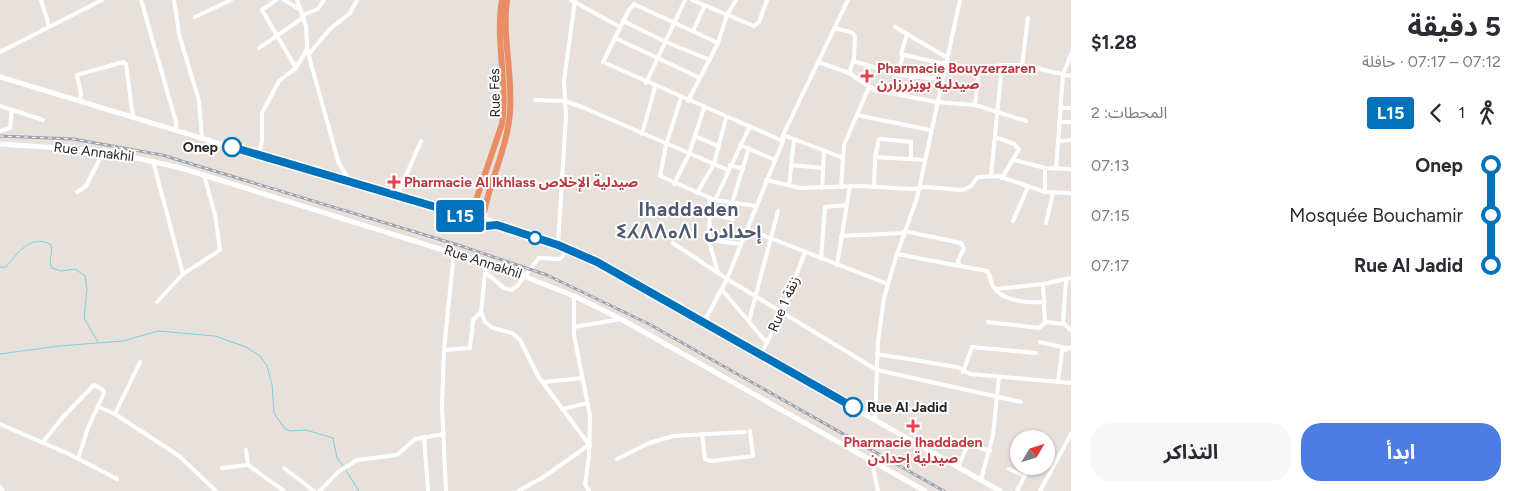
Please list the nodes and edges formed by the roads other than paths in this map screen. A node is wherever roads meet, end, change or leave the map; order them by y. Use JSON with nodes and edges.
{"nodes":[{"id":1,"x":40,"y":0,"type":"edge"},
{"id":2,"x":102,"y":0,"type":"edge"},
{"id":3,"x":141,"y":0,"type":"edge"},
{"id":4,"x":174,"y":0,"type":"edge"},
{"id":5,"x":231,"y":0,"type":"edge"},
{"id":6,"x":276,"y":0,"type":"edge"},
{"id":7,"x":284,"y":0,"type":"edge"},
{"id":8,"x":298,"y":0,"type":"edge"},
{"id":9,"x":324,"y":0,"type":"edge"},
{"id":10,"x":357,"y":0,"type":"edge"},
{"id":11,"x":502,"y":0,"type":"edge"},
{"id":12,"x":507,"y":0,"type":"edge"},
{"id":13,"x":574,"y":0,"type":"edge"},
{"id":14,"x":685,"y":0,"type":"edge"},
{"id":15,"x":692,"y":0,"type":"edge"},
{"id":16,"x":736,"y":0,"type":"edge"},
{"id":17,"x":761,"y":0,"type":"edge"},
{"id":18,"x":848,"y":0,"type":"edge"},
{"id":19,"x":960,"y":0,"type":"edge"},
{"id":20,"x":767,"y":1,"type":"edge"},
{"id":21,"x":705,"y":5,"type":"junction"},
{"id":22,"x":301,"y":10,"type":"junction"},
{"id":23,"x":726,"y":15,"type":"junction"},
{"id":24,"x":303,"y":16,"type":"junction"},
{"id":25,"x":195,"y":17,"type":"dead end"},
{"id":26,"x":1028,"y":18,"type":"dead end"},
{"id":27,"x":624,"y":21,"type":"junction"},
{"id":28,"x":675,"y":23,"type":"junction"},
{"id":29,"x":49,"y":26,"type":"junction"},
{"id":30,"x":895,"y":26,"type":"dead end"},
{"id":31,"x":620,"y":27,"type":"junction"},
{"id":32,"x":834,"y":28,"type":"junction"},
{"id":33,"x":693,"y":31,"type":"junction"},
{"id":34,"x":907,"y":34,"type":"junction"},
{"id":35,"x":277,"y":36,"type":"junction"},
{"id":36,"x":615,"y":38,"type":"junction"},
{"id":37,"x":666,"y":42,"type":"junction"},
{"id":38,"x":718,"y":44,"type":"junction"},
{"id":39,"x":0,"y":45,"type":"edge"},
{"id":40,"x":259,"y":48,"type":"dead end"},
{"id":41,"x":307,"y":49,"type":"junction"},
{"id":42,"x":1,"y":51,"type":"edge"},
{"id":43,"x":309,"y":54,"type":"junction"},
{"id":44,"x":1071,"y":54,"type":"edge"},
{"id":45,"x":904,"y":55,"type":"junction"},
{"id":46,"x":946,"y":57,"type":"junction"},
{"id":47,"x":657,"y":59,"type":"junction"},
{"id":48,"x":710,"y":60,"type":"junction"},
{"id":49,"x":818,"y":62,"type":"junction"},
{"id":50,"x":853,"y":62,"type":"junction"},
{"id":51,"x":944,"y":63,"type":"junction"},
{"id":52,"x":1002,"y":65,"type":"junction"},
{"id":53,"x":1022,"y":65,"type":"junction"},
{"id":54,"x":296,"y":68,"type":"junction"},
{"id":55,"x":979,"y":69,"type":"junction"},
{"id":56,"x":849,"y":73,"type":"junction"},
{"id":57,"x":898,"y":74,"type":"junction"},
{"id":58,"x":1063,"y":75,"type":"junction"},
{"id":59,"x":0,"y":76,"type":"edge"},
{"id":60,"x":1071,"y":76,"type":"edge"},
{"id":61,"x":700,"y":78,"type":"junction"},
{"id":62,"x":941,"y":79,"type":"junction"},
{"id":63,"x":646,"y":83,"type":"junction"},
{"id":64,"x":655,"y":87,"type":"junction"},
{"id":65,"x":869,"y":87,"type":"junction"},
{"id":66,"x":681,"y":98,"type":"junction"},
{"id":67,"x":534,"y":100,"type":"dead end"},
{"id":68,"x":80,"y":101,"type":"junction"},
{"id":69,"x":565,"y":101,"type":"junction"},
{"id":70,"x":688,"y":101,"type":"junction"},
{"id":71,"x":936,"y":102,"type":"junction"},
{"id":72,"x":975,"y":105,"type":"junction"},
{"id":73,"x":0,"y":106,"type":"edge"},
{"id":74,"x":704,"y":108,"type":"junction"},
{"id":75,"x":1060,"y":108,"type":"junction"},
{"id":76,"x":1071,"y":108,"type":"edge"},
{"id":77,"x":12,"y":110,"type":"junction"},
{"id":78,"x":997,"y":114,"type":"junction"},
{"id":79,"x":857,"y":115,"type":"junction"},
{"id":80,"x":133,"y":117,"type":"junction"},
{"id":81,"x":726,"y":118,"type":"junction"},
{"id":82,"x":43,"y":120,"type":"dead end"},
{"id":83,"x":1026,"y":121,"type":"dead end"},
{"id":84,"x":1059,"y":122,"type":"junction"},
{"id":85,"x":1071,"y":122,"type":"edge"},
{"id":86,"x":749,"y":128,"type":"junction"},
{"id":87,"x":176,"y":130,"type":"junction"},
{"id":88,"x":930,"y":130,"type":"junction"},
{"id":89,"x":0,"y":131,"type":"edge"},
{"id":90,"x":642,"y":134,"type":"junction"},
{"id":91,"x":782,"y":135,"type":"junction"},
{"id":92,"x":695,"y":136,"type":"junction"},
{"id":93,"x":995,"y":137,"type":"junction"},
{"id":94,"x":202,"y":138,"type":"junction"},
{"id":95,"x":794,"y":140,"type":"junction"},
{"id":96,"x":1071,"y":140,"type":"edge"},
{"id":97,"x":421,"y":141,"type":"dead end"},
{"id":98,"x":1058,"y":141,"type":"junction"},
{"id":99,"x":783,"y":142,"type":"junction"},
{"id":100,"x":0,"y":144,"type":"edge"},
{"id":101,"x":666,"y":145,"type":"junction"},
{"id":102,"x":740,"y":145,"type":"junction"},
{"id":103,"x":718,"y":146,"type":"junction"},
{"id":104,"x":749,"y":148,"type":"junction"},
{"id":105,"x":104,"y":151,"type":"junction"},
{"id":106,"x":824,"y":152,"type":"junction"},
{"id":107,"x":689,"y":154,"type":"junction"},
{"id":108,"x":259,"y":155,"type":"junction"},
{"id":109,"x":841,"y":157,"type":"junction"},
{"id":110,"x":875,"y":157,"type":"junction"},
{"id":111,"x":911,"y":158,"type":"junction"},
{"id":112,"x":775,"y":160,"type":"junction"},
{"id":113,"x":925,"y":160,"type":"junction"},
{"id":114,"x":1014,"y":160,"type":"junction"},
{"id":115,"x":153,"y":161,"type":"junction"},
{"id":116,"x":714,"y":164,"type":"junction"},
{"id":117,"x":730,"y":165,"type":"junction"},
{"id":118,"x":791,"y":165,"type":"junction"},
{"id":119,"x":743,"y":168,"type":"junction"},
{"id":120,"x":823,"y":168,"type":"junction"},
{"id":121,"x":1045,"y":168,"type":"junction"},
{"id":122,"x":1056,"y":169,"type":"junction"},
{"id":123,"x":1071,"y":169,"type":"edge"},
{"id":124,"x":728,"y":170,"type":"junction"},
{"id":125,"x":204,"y":175,"type":"junction"},
{"id":126,"x":991,"y":176,"type":"junction"},
{"id":127,"x":1002,"y":178,"type":"junction"},
{"id":128,"x":766,"y":180,"type":"junction"},
{"id":129,"x":350,"y":183,"type":"junction"},
{"id":130,"x":674,"y":184,"type":"junction"},
{"id":131,"x":789,"y":186,"type":"junction"},
{"id":132,"x":850,"y":186,"type":"junction"},
{"id":133,"x":841,"y":187,"type":"junction"},
{"id":134,"x":874,"y":187,"type":"junction"},
{"id":135,"x":822,"y":188,"type":"junction"},
{"id":136,"x":919,"y":188,"type":"junction"},
{"id":137,"x":1028,"y":188,"type":"junction"},
{"id":138,"x":78,"y":192,"type":"dead end"},
{"id":139,"x":1045,"y":192,"type":"junction"},
{"id":140,"x":697,"y":193,"type":"junction"},
{"id":141,"x":1071,"y":193,"type":"edge"},
{"id":142,"x":1053,"y":194,"type":"junction"},
{"id":143,"x":397,"y":196,"type":"junction"},
{"id":144,"x":710,"y":198,"type":"junction"},
{"id":145,"x":715,"y":200,"type":"junction"},
{"id":146,"x":732,"y":203,"type":"junction"},
{"id":147,"x":847,"y":205,"type":"junction"},
{"id":148,"x":756,"y":206,"type":"junction"},
{"id":149,"x":778,"y":211,"type":"dead end"},
{"id":150,"x":708,"y":213,"type":"junction"},
{"id":151,"x":469,"y":215,"type":"junction"},
{"id":152,"x":485,"y":215,"type":"junction"},
{"id":153,"x":733,"y":219,"type":"dead end"},
{"id":154,"x":1014,"y":221,"type":"dead end"},
{"id":155,"x":1046,"y":223,"type":"dead end"},
{"id":156,"x":497,"y":225,"type":"junction"},
{"id":157,"x":481,"y":226,"type":"junction"},
{"id":158,"x":747,"y":230,"type":"junction"},
{"id":159,"x":904,"y":232,"type":"junction"},
{"id":160,"x":841,"y":236,"type":"junction"},
{"id":161,"x":771,"y":238,"type":"junction"},
{"id":162,"x":709,"y":240,"type":"junction"},
{"id":163,"x":673,"y":243,"type":"dead end"},
{"id":164,"x":741,"y":244,"type":"junction"},
{"id":165,"x":558,"y":245,"type":"junction"},
{"id":166,"x":568,"y":249,"type":"junction"},
{"id":167,"x":454,"y":252,"type":"junction"},
{"id":168,"x":805,"y":252,"type":"junction"},
{"id":169,"x":897,"y":254,"type":"junction"},
{"id":170,"x":821,"y":258,"type":"junction"},
{"id":171,"x":486,"y":263,"type":"junction"},
{"id":172,"x":837,"y":265,"type":"junction"},
{"id":173,"x":960,"y":266,"type":"junction"},
{"id":174,"x":484,"y":272,"type":"junction"},
{"id":175,"x":718,"y":273,"type":"junction"},
{"id":176,"x":182,"y":274,"type":"junction"},
{"id":177,"x":1071,"y":278,"type":"edge"},
{"id":178,"x":727,"y":279,"type":"junction"},
{"id":179,"x":1066,"y":281,"type":"junction"},
{"id":180,"x":888,"y":284,"type":"junction"},
{"id":181,"x":1043,"y":284,"type":"junction"},
{"id":182,"x":722,"y":290,"type":"junction"},
{"id":183,"x":996,"y":290,"type":"junction"},
{"id":184,"x":574,"y":296,"type":"junction"},
{"id":185,"x":754,"y":296,"type":"junction"},
{"id":186,"x":156,"y":302,"type":"dead end"},
{"id":187,"x":1045,"y":302,"type":"junction"},
{"id":188,"x":481,"y":312,"type":"junction"},
{"id":189,"x":782,"y":313,"type":"junction"},
{"id":190,"x":621,"y":319,"type":"junction"},
{"id":191,"x":749,"y":321,"type":"junction"},
{"id":192,"x":704,"y":322,"type":"junction"},
{"id":193,"x":988,"y":322,"type":"dead end"},
{"id":194,"x":1045,"y":323,"type":"junction"},
{"id":195,"x":1063,"y":324,"type":"junction"},
{"id":196,"x":574,"y":327,"type":"junction"},
{"id":197,"x":1071,"y":330,"type":"edge"},
{"id":198,"x":1040,"y":342,"type":"dead end"},
{"id":199,"x":767,"y":343,"type":"junction"},
{"id":200,"x":1069,"y":348,"type":"edge"},
{"id":201,"x":444,"y":350,"type":"junction"},
{"id":202,"x":1036,"y":353,"type":"dead end"},
{"id":203,"x":761,"y":354,"type":"junction"},
{"id":204,"x":877,"y":354,"type":"junction"},
{"id":205,"x":140,"y":362,"type":"dead end"},
{"id":206,"x":877,"y":370,"type":"junction"},
{"id":207,"x":964,"y":372,"type":"junction"},
{"id":208,"x":999,"y":377,"type":"junction"},
{"id":209,"x":582,"y":378,"type":"junction"},
{"id":210,"x":545,"y":382,"type":"junction"},
{"id":211,"x":1058,"y":382,"type":"junction"},
{"id":212,"x":1071,"y":383,"type":"edge"},
{"id":213,"x":997,"y":397,"type":"junction"},
{"id":214,"x":1021,"y":402,"type":"dead end"},
{"id":215,"x":588,"y":403,"type":"junction"},
{"id":216,"x":99,"y":407,"type":"junction"},
{"id":217,"x":562,"y":410,"type":"junction"},
{"id":218,"x":115,"y":414,"type":"junction"},
{"id":219,"x":875,"y":420,"type":"junction"},
{"id":220,"x":0,"y":424,"type":"edge"},
{"id":221,"x":444,"y":434,"type":"junction"},
{"id":222,"x":702,"y":434,"type":"junction"},
{"id":223,"x":1071,"y":434,"type":"edge"},
{"id":224,"x":424,"y":437,"type":"junction"},
{"id":225,"x":946,"y":437,"type":"dead end"},
{"id":226,"x":43,"y":442,"type":"junction"},
{"id":227,"x":589,"y":446,"type":"junction"},
{"id":228,"x":966,"y":446,"type":"junction"},
{"id":229,"x":246,"y":450,"type":"dead end"},
{"id":230,"x":990,"y":451,"type":"junction"},
{"id":231,"x":78,"y":459,"type":"junction"},
{"id":232,"x":617,"y":459,"type":"dead end"},
{"id":233,"x":872,"y":462,"type":"junction"},
{"id":234,"x":248,"y":465,"type":"junction"},
{"id":235,"x":958,"y":466,"type":"junction"},
{"id":236,"x":222,"y":468,"type":"dead end"},
{"id":237,"x":284,"y":468,"type":"dead end"},
{"id":238,"x":1009,"y":469,"type":"dead end"},
{"id":239,"x":1025,"y":476,"type":"joint"},
{"id":240,"x":117,"y":479,"type":"dead end"},
{"id":241,"x":982,"y":480,"type":"junction"},
{"id":242,"x":0,"y":487,"type":"edge"},
{"id":243,"x":3,"y":491,"type":"edge"},
{"id":244,"x":216,"y":491,"type":"edge"},
{"id":245,"x":284,"y":491,"type":"edge"},
{"id":246,"x":314,"y":491,"type":"edge"},
{"id":247,"x":320,"y":491,"type":"edge"},
{"id":248,"x":428,"y":491,"type":"edge"},
{"id":249,"x":446,"y":491,"type":"edge"},
{"id":250,"x":518,"y":491,"type":"edge"},
{"id":251,"x":589,"y":491,"type":"edge"},
{"id":252,"x":878,"y":491,"type":"edge"},
{"id":253,"x":925,"y":491,"type":"edge"},
{"id":254,"x":1000,"y":491,"type":"edge"},
{"id":255,"x":1017,"y":491,"type":"edge"},
{"id":256,"x":1040,"y":491,"type":"edge"}],
"edges":[{"from":1,"to":29,"type":"street"},
{"from":2,"to":29,"type":"street"},
{"from":3,"to":87,"type":"street"},
{"from":4,"to":94,"type":"street"},
{"from":5,"to":25,"type":"street"},
{"from":6,"to":35,"type":"street"},
{"from":7,"to":22,"type":"street"},
{"from":8,"to":22,"type":"street"},
{"from":9,"to":24,"type":"street"},
{"from":10,"to":43,"type":"street"},
{"from":11,"to":151,"type":"highway","name":"Rue Fés"},
{"from":12,"to":152,"type":"highway","name":"Rue Fés"},
{"from":13,"to":31,"type":"street"},
{"from":13,"to":69,"type":"street"},
{"from":14,"to":28,"type":"street"},
{"from":15,"to":21,"type":"street"},
{"from":16,"to":23,"type":"street"},
{"from":17,"to":20,"type":"street"},
{"from":18,"to":32,"type":"street"},
{"from":19,"to":46,"type":"street"},
{"from":20,"to":23,"type":"street"},
{"from":21,"to":23,"type":"street"},
{"from":21,"to":33,"type":"street"},
{"from":22,"to":24,"type":"street"},
{"from":23,"to":38,"type":"street"},
{"from":24,"to":35,"type":"street"},
{"from":24,"to":41,"type":"street"},
{"from":26,"to":53,"type":"street"},
{"from":27,"to":28,"type":"street"},
{"from":27,"to":31,"type":"street"},
{"from":27,"to":37,"type":"street"},
{"from":28,"to":33,"type":"street"},
{"from":28,"to":37,"type":"street"},
{"from":29,"to":42,"type":"street"},
{"from":30,"to":34,"type":"street"},
{"from":31,"to":36,"type":"street"},
{"from":32,"to":49,"type":"street"},
{"from":32,"to":50,"type":"street"},
{"from":33,"to":38,"type":"street"},
{"from":34,"to":45,"type":"street"},
{"from":34,"to":46,"type":"street"},
{"from":35,"to":40,"type":"street"},
{"from":35,"to":54,"type":"street"},
{"from":36,"to":47,"type":"street"},
{"from":36,"to":63,"type":"street"},
{"from":37,"to":47,"type":"street"},
{"from":37,"to":48,"type":"street"},
{"from":38,"to":48,"type":"street"},
{"from":39,"to":42,"type":"street"},
{"from":41,"to":43,"type":"street"},
{"from":41,"to":54,"type":"street"},
{"from":43,"to":129,"type":"street"},
{"from":44,"to":58,"type":"street"},
{"from":45,"to":51,"type":"street"},
{"from":45,"to":57,"type":"street"},
{"from":46,"to":51,"type":"street"},
{"from":47,"to":61,"type":"street"},
{"from":47,"to":63,"type":"street"},
{"from":48,"to":61,"type":"street"},
{"from":49,"to":56,"type":"street"},
{"from":49,"to":91,"type":"street"},
{"from":50,"to":56,"type":"street"},
{"from":50,"to":57,"type":"street"},
{"from":51,"to":55,"type":"street"},
{"from":51,"to":62,"type":"street"},
{"from":52,"to":53,"type":"street"},
{"from":52,"to":55,"type":"street"},
{"from":52,"to":78,"type":"street"},
{"from":53,"to":58,"type":"street"},
{"from":54,"to":108,"type":"street"},
{"from":55,"to":72,"type":"street"},
{"from":56,"to":65,"type":"street"},
{"from":57,"to":62,"type":"street"},
{"from":58,"to":60,"type":"street"},
{"from":58,"to":75,"type":"street"},
{"from":59,"to":68,"type":"main road"},
{"from":61,"to":70,"type":"street"},
{"from":62,"to":71,"type":"street"},
{"from":63,"to":64,"type":"street"},
{"from":64,"to":66,"type":"street"},
{"from":64,"to":90,"type":"street"},
{"from":65,"to":71,"type":"street"},
{"from":65,"to":79,"type":"street"},
{"from":66,"to":70,"type":"street"},
{"from":66,"to":101,"type":"street"},
{"from":67,"to":69,"type":"street"},
{"from":68,"to":80,"type":"main road"},
{"from":68,"to":80,"type":"street"},
{"from":69,"to":90,"type":"street"},
{"from":69,"to":165,"type":"street"},
{"from":70,"to":74,"type":"street"},
{"from":71,"to":72,"type":"street"},
{"from":71,"to":88,"type":"street"},
{"from":72,"to":78,"type":"street"},
{"from":73,"to":77,"type":"street"},
{"from":74,"to":81,"type":"street"},
{"from":74,"to":92,"type":"street"},
{"from":75,"to":76,"type":"street"},
{"from":75,"to":84,"type":"street"},
{"from":77,"to":82,"type":"street"},
{"from":77,"to":89,"type":"street"},
{"from":78,"to":83,"type":"street"},
{"from":78,"to":93,"type":"street"},
{"from":79,"to":88,"type":"street"},
{"from":79,"to":109,"type":"street"},
{"from":80,"to":87,"type":"main road"},
{"from":81,"to":86,"type":"street"},
{"from":81,"to":103,"type":"street"},
{"from":84,"to":85,"type":"street"},
{"from":84,"to":98,"type":"street"},
{"from":86,"to":99,"type":"street"},
{"from":86,"to":102,"type":"street"},
{"from":87,"to":94,"type":"main road"},
{"from":88,"to":113,"type":"street"},
{"from":90,"to":101,"type":"street"},
{"from":91,"to":95,"type":"street"},
{"from":91,"to":99,"type":"street"},
{"from":92,"to":103,"type":"street"},
{"from":92,"to":107,"type":"street"},
{"from":93,"to":114,"type":"street"},
{"from":93,"to":126,"type":"street"},
{"from":94,"to":108,"type":"main road"},
{"from":95,"to":106,"type":"street"},
{"from":95,"to":118,"type":"street"},
{"from":96,"to":98,"type":"street"},
{"from":97,"to":143,"type":"street"},
{"from":98,"to":122,"type":"street"},
{"from":99,"to":112,"type":"street"},
{"from":100,"to":105,"type":"main road","name":"Rue Annakhil"},
{"from":101,"to":107,"type":"street"},
{"from":101,"to":130,"type":"street"},
{"from":102,"to":104,"type":"street"},
{"from":102,"to":117,"type":"street"},
{"from":103,"to":116,"type":"street"},
{"from":104,"to":112,"type":"street"},
{"from":104,"to":119,"type":"street"},
{"from":105,"to":115,"type":"main road","name":"Rue Annakhil"},
{"from":105,"to":138,"type":"street"},
{"from":106,"to":109,"type":"street"},
{"from":106,"to":120,"type":"street"},
{"from":107,"to":116,"type":"street"},
{"from":107,"to":130,"type":"street"},
{"from":108,"to":129,"type":"main road"},
{"from":109,"to":133,"type":"street"},
{"from":110,"to":111,"type":"street"},
{"from":110,"to":111,"type":"street"},
{"from":110,"to":134,"type":"street"},
{"from":111,"to":113,"type":"street"},
{"from":112,"to":128,"type":"street"},
{"from":113,"to":136,"type":"street"},
{"from":114,"to":121,"type":"street"},
{"from":114,"to":127,"type":"street"},
{"from":115,"to":125,"type":"main road","name":"Rue Annakhil"},
{"from":115,"to":176,"type":"street"},
{"from":116,"to":124,"type":"street"},
{"from":116,"to":140,"type":"street"},
{"from":117,"to":119,"type":"street"},
{"from":117,"to":124,"type":"street"},
{"from":118,"to":120,"type":"street"},
{"from":118,"to":131,"type":"street"},
{"from":119,"to":146,"type":"street"},
{"from":120,"to":135,"type":"street"},
{"from":121,"to":122,"type":"street"},
{"from":121,"to":139,"type":"street"},
{"from":122,"to":123,"type":"street"},
{"from":124,"to":145,"type":"street"},
{"from":125,"to":167,"type":"main road","name":"Rue Annakhil"},
{"from":125,"to":176,"type":"street"},
{"from":126,"to":127,"type":"street"},
{"from":126,"to":136,"type":"street"},
{"from":127,"to":137,"type":"street"},
{"from":128,"to":131,"type":"street"},
{"from":128,"to":148,"type":"street"},
{"from":129,"to":143,"type":"main road"},
{"from":130,"to":140,"type":"street"},
{"from":131,"to":135,"type":"street"},
{"from":132,"to":133,"type":"street"},
{"from":132,"to":134,"type":"street"},
{"from":132,"to":147,"type":"street"},
{"from":133,"to":135,"type":"street"},
{"from":134,"to":136,"type":"street"},
{"from":136,"to":159,"type":"street"},
{"from":137,"to":139,"type":"street"},
{"from":137,"to":154,"type":"street"},
{"from":139,"to":142,"type":"street"},
{"from":140,"to":144,"type":"street"},
{"from":141,"to":142,"type":"street"},
{"from":142,"to":155,"type":"street"},
{"from":143,"to":151,"type":"main road"},
{"from":144,"to":145,"type":"street"},
{"from":144,"to":150,"type":"street"},
{"from":145,"to":146,"type":"street"},
{"from":146,"to":148,"type":"street"},
{"from":147,"to":160,"type":"street"},
{"from":147,"to":170,"type":"street"},
{"from":148,"to":158,"type":"street"},
{"from":149,"to":161,"type":"street"},
{"from":150,"to":153,"type":"street"},
{"from":150,"to":162,"type":"street"},
{"from":151,"to":152,"type":"main road"},
{"from":151,"to":157,"type":"main road"},
{"from":152,"to":156,"type":"main road"},
{"from":152,"to":157,"type":"main road","name":"Rue Fés"},
{"from":156,"to":157,"type":"main road"},
{"from":156,"to":165,"type":"main road"},
{"from":158,"to":161,"type":"street"},
{"from":158,"to":164,"type":"street"},
{"from":159,"to":160,"type":"street"},
{"from":159,"to":169,"type":"street"},
{"from":159,"to":173,"type":"street"},
{"from":160,"to":172,"type":"street"},
{"from":161,"to":168,"type":"street"},
{"from":161,"to":185,"type":"street"},
{"from":162,"to":164,"type":"street"},
{"from":162,"to":175,"type":"street"},
{"from":163,"to":175,"type":"street"},
{"from":164,"to":178,"type":"street"},
{"from":165,"to":166,"type":"main road"},
{"from":166,"to":174,"type":"street"},
{"from":166,"to":192,"type":"main road"},
{"from":167,"to":171,"type":"main road","name":"Rue Annakhil"},
{"from":167,"to":201,"type":"street"},
{"from":168,"to":170,"type":"street"},
{"from":168,"to":189,"type":"street","name":"Rue 1 زنقة"},
{"from":169,"to":173,"type":"street"},
{"from":169,"to":180,"type":"street"},
{"from":170,"to":172,"type":"street"},
{"from":171,"to":174,"type":"street"},
{"from":171,"to":184,"type":"main road","name":"Rue Annakhil"},
{"from":172,"to":180,"type":"street"},
{"from":173,"to":183,"type":"street"},
{"from":174,"to":188,"type":"street"},
{"from":175,"to":178,"type":"street"},
{"from":176,"to":186,"type":"street"},
{"from":177,"to":179,"type":"street"},
{"from":178,"to":182,"type":"street"},
{"from":178,"to":185,"type":"street"},
{"from":179,"to":181,"type":"street"},
{"from":179,"to":195,"type":"street"},
{"from":180,"to":204,"type":"street"},
{"from":181,"to":183,"type":"street"},
{"from":181,"to":187,"type":"street"},
{"from":182,"to":191,"type":"street"},
{"from":182,"to":192,"type":"street"},
{"from":183,"to":187,"type":"street"},
{"from":184,"to":190,"type":"main road","name":"Rue Annakhil"},
{"from":184,"to":196,"type":"street"},
{"from":185,"to":189,"type":"street"},
{"from":185,"to":191,"type":"street"},
{"from":187,"to":194,"type":"street"},
{"from":188,"to":201,"type":"street"},
{"from":188,"to":210,"type":"street"},
{"from":189,"to":199,"type":"street","name":"Rue 1 زنقة"},
{"from":189,"to":206,"type":"street"},
{"from":190,"to":196,"type":"street"},
{"from":190,"to":233,"type":"main road","name":"Rue Annakhil"},
{"from":191,"to":199,"type":"street"},
{"from":192,"to":203,"type":"main road"},
{"from":193,"to":194,"type":"street"},
{"from":194,"to":195,"type":"street"},
{"from":195,"to":197,"type":"street"},
{"from":196,"to":209,"type":"street"},
{"from":198,"to":200,"type":"street"},
{"from":199,"to":203,"type":"street","name":"Rue 1 زنقة"},
{"from":200,"to":211,"type":"street"},
{"from":201,"to":221,"type":"street"},
{"from":202,"to":207,"type":"street"},
{"from":203,"to":219,"type":"main road"},
{"from":204,"to":206,"type":"street"},
{"from":204,"to":207,"type":"street"},
{"from":205,"to":218,"type":"street"},
{"from":206,"to":213,"type":"street"},
{"from":206,"to":219,"type":"street"},
{"from":207,"to":208,"type":"street"},
{"from":208,"to":211,"type":"street"},
{"from":208,"to":213,"type":"street"},
{"from":209,"to":210,"type":"street"},
{"from":209,"to":215,"type":"street"},
{"from":210,"to":217,"type":"street"},
{"from":211,"to":212,"type":"street"},
{"from":213,"to":214,"type":"street"},
{"from":213,"to":230,"type":"street"},
{"from":215,"to":217,"type":"street"},
{"from":215,"to":227,"type":"street"},
{"from":216,"to":218,"type":"street"},
{"from":216,"to":226,"type":"street"},
{"from":216,"to":231,"type":"street"},
{"from":217,"to":227,"type":"street"},
{"from":218,"to":244,"type":"street"},
{"from":219,"to":235,"type":"main road"},
{"from":220,"to":226,"type":"street"},
{"from":221,"to":224,"type":"street"},
{"from":221,"to":249,"type":"street"},
{"from":222,"to":222,"type":"street"},
{"from":222,"to":232,"type":"street"},
{"from":223,"to":256,"type":"street"},
{"from":224,"to":247,"type":"street"},
{"from":224,"to":248,"type":"street"},
{"from":225,"to":228,"type":"street"},
{"from":226,"to":231,"type":"street"},
{"from":227,"to":250,"type":"street"},
{"from":227,"to":251,"type":"street"},
{"from":228,"to":230,"type":"street"},
{"from":228,"to":235,"type":"street"},
{"from":229,"to":234,"type":"street"},
{"from":230,"to":241,"type":"street"},
{"from":231,"to":240,"type":"street"},
{"from":233,"to":252,"type":"street"},
{"from":233,"to":253,"type":"main road","name":"Rue Annakhil"},
{"from":234,"to":236,"type":"street"},
{"from":234,"to":245,"type":"street"},
{"from":235,"to":241,"type":"main road"},
{"from":237,"to":246,"type":"street"},
{"from":238,"to":239,"type":"street"},
{"from":239,"to":255,"type":"street"},
{"from":241,"to":254,"type":"main road"},
{"from":242,"to":243,"type":"street"}]}
